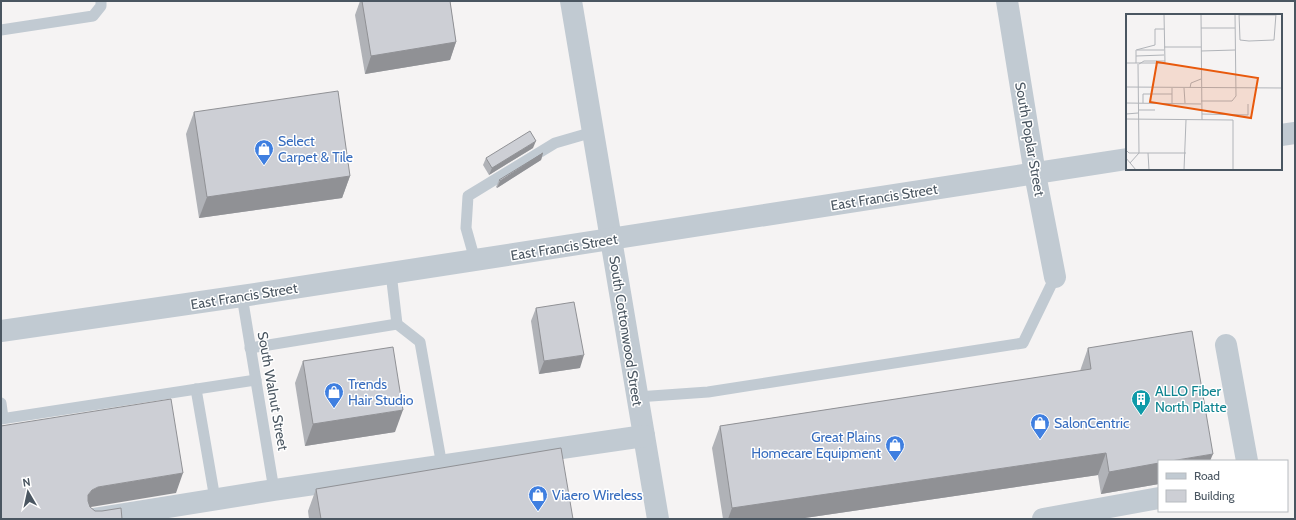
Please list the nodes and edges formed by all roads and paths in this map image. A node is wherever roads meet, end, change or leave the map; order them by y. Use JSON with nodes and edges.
{"nodes":[{"id":1,"x":101,"y":1,"type":"edge"},
{"id":2,"x":571,"y":1,"type":"edge"},
{"id":3,"x":1007,"y":1,"type":"edge"},
{"id":4,"x":1,"y":30,"type":"edge"},
{"id":5,"x":593,"y":132,"type":"junction"},
{"id":6,"x":1295,"y":133,"type":"edge"},
{"id":7,"x":1282,"y":135,"type":"edge"},
{"id":8,"x":1126,"y":159,"type":"edge"},
{"id":9,"x":1035,"y":174,"type":"junction"},
{"id":10,"x":611,"y":239,"type":"junction"},
{"id":11,"x":475,"y":260,"type":"junction"},
{"id":12,"x":391,"y":273,"type":"junction"},
{"id":13,"x":1055,"y":277,"type":"joint"},
{"id":14,"x":242,"y":296,"type":"junction"},
{"id":15,"x":397,"y":324,"type":"junction"},
{"id":16,"x":1,"y":331,"type":"edge"},
{"id":17,"x":1226,"y":345,"type":"dead end"},
{"id":18,"x":250,"y":348,"type":"junction"},
{"id":19,"x":256,"y":380,"type":"junction"},
{"id":20,"x":196,"y":389,"type":"junction"},
{"id":21,"x":637,"y":397,"type":"junction"},
{"id":22,"x":1,"y":403,"type":"edge"},
{"id":23,"x":2,"y":418,"type":"edge"},
{"id":24,"x":644,"y":436,"type":"junction"},
{"id":25,"x":1247,"y":460,"type":"edge"},
{"id":26,"x":442,"y":466,"type":"junction"},
{"id":27,"x":274,"y":490,"type":"junction"},
{"id":28,"x":1158,"y":498,"type":"edge"},
{"id":29,"x":215,"y":499,"type":"junction"},
{"id":30,"x":93,"y":519,"type":"edge"},
{"id":31,"x":658,"y":519,"type":"edge"},
{"id":32,"x":1043,"y":519,"type":"edge"}],
"edges":[{"from":1,"to":4,"type":"lane"},
{"from":2,"to":5,"type":"street","name":"South Cottonwood Street"},
{"from":3,"to":9,"type":"street","name":"South Poplar Street"},
{"from":5,"to":10,"type":"street","name":"South Cottonwood Street"},
{"from":5,"to":11,"type":"lane"},
{"from":6,"to":7,"type":"street"},
{"from":8,"to":9,"type":"street","name":"East Francis Street"},
{"from":9,"to":10,"type":"street","name":"East Francis Street"},
{"from":9,"to":13,"type":"street","name":"South Poplar Street"},
{"from":10,"to":11,"type":"street","name":"East Francis Street"},
{"from":10,"to":21,"type":"street","name":"South Cottonwood Street"},
{"from":11,"to":12,"type":"street","name":"East Francis Street"},
{"from":12,"to":14,"type":"street","name":"East Francis Street"},
{"from":12,"to":15,"type":"lane"},
{"from":13,"to":21,"type":"lane"},
{"from":14,"to":16,"type":"street","name":"East Francis Street"},
{"from":14,"to":18,"type":"lane","name":"South Walnut Street"},
{"from":15,"to":18,"type":"lane"},
{"from":15,"to":26,"type":"lane"},
{"from":17,"to":25,"type":"street"},
{"from":18,"to":19,"type":"lane","name":"South Walnut Street"},
{"from":19,"to":20,"type":"lane"},
{"from":19,"to":27,"type":"lane","name":"South Walnut Street"},
{"from":20,"to":23,"type":"lane"},
{"from":20,"to":29,"type":"lane"},
{"from":21,"to":24,"type":"street","name":"South Cottonwood Street"},
{"from":22,"to":23,"type":"lane"},
{"from":24,"to":26,"type":"street"},
{"from":24,"to":31,"type":"street","name":"South Cottonwood Street"},
{"from":26,"to":27,"type":"street"},
{"from":27,"to":29,"type":"street"},
{"from":28,"to":32,"type":"street"},
{"from":29,"to":30,"type":"street"}]}
